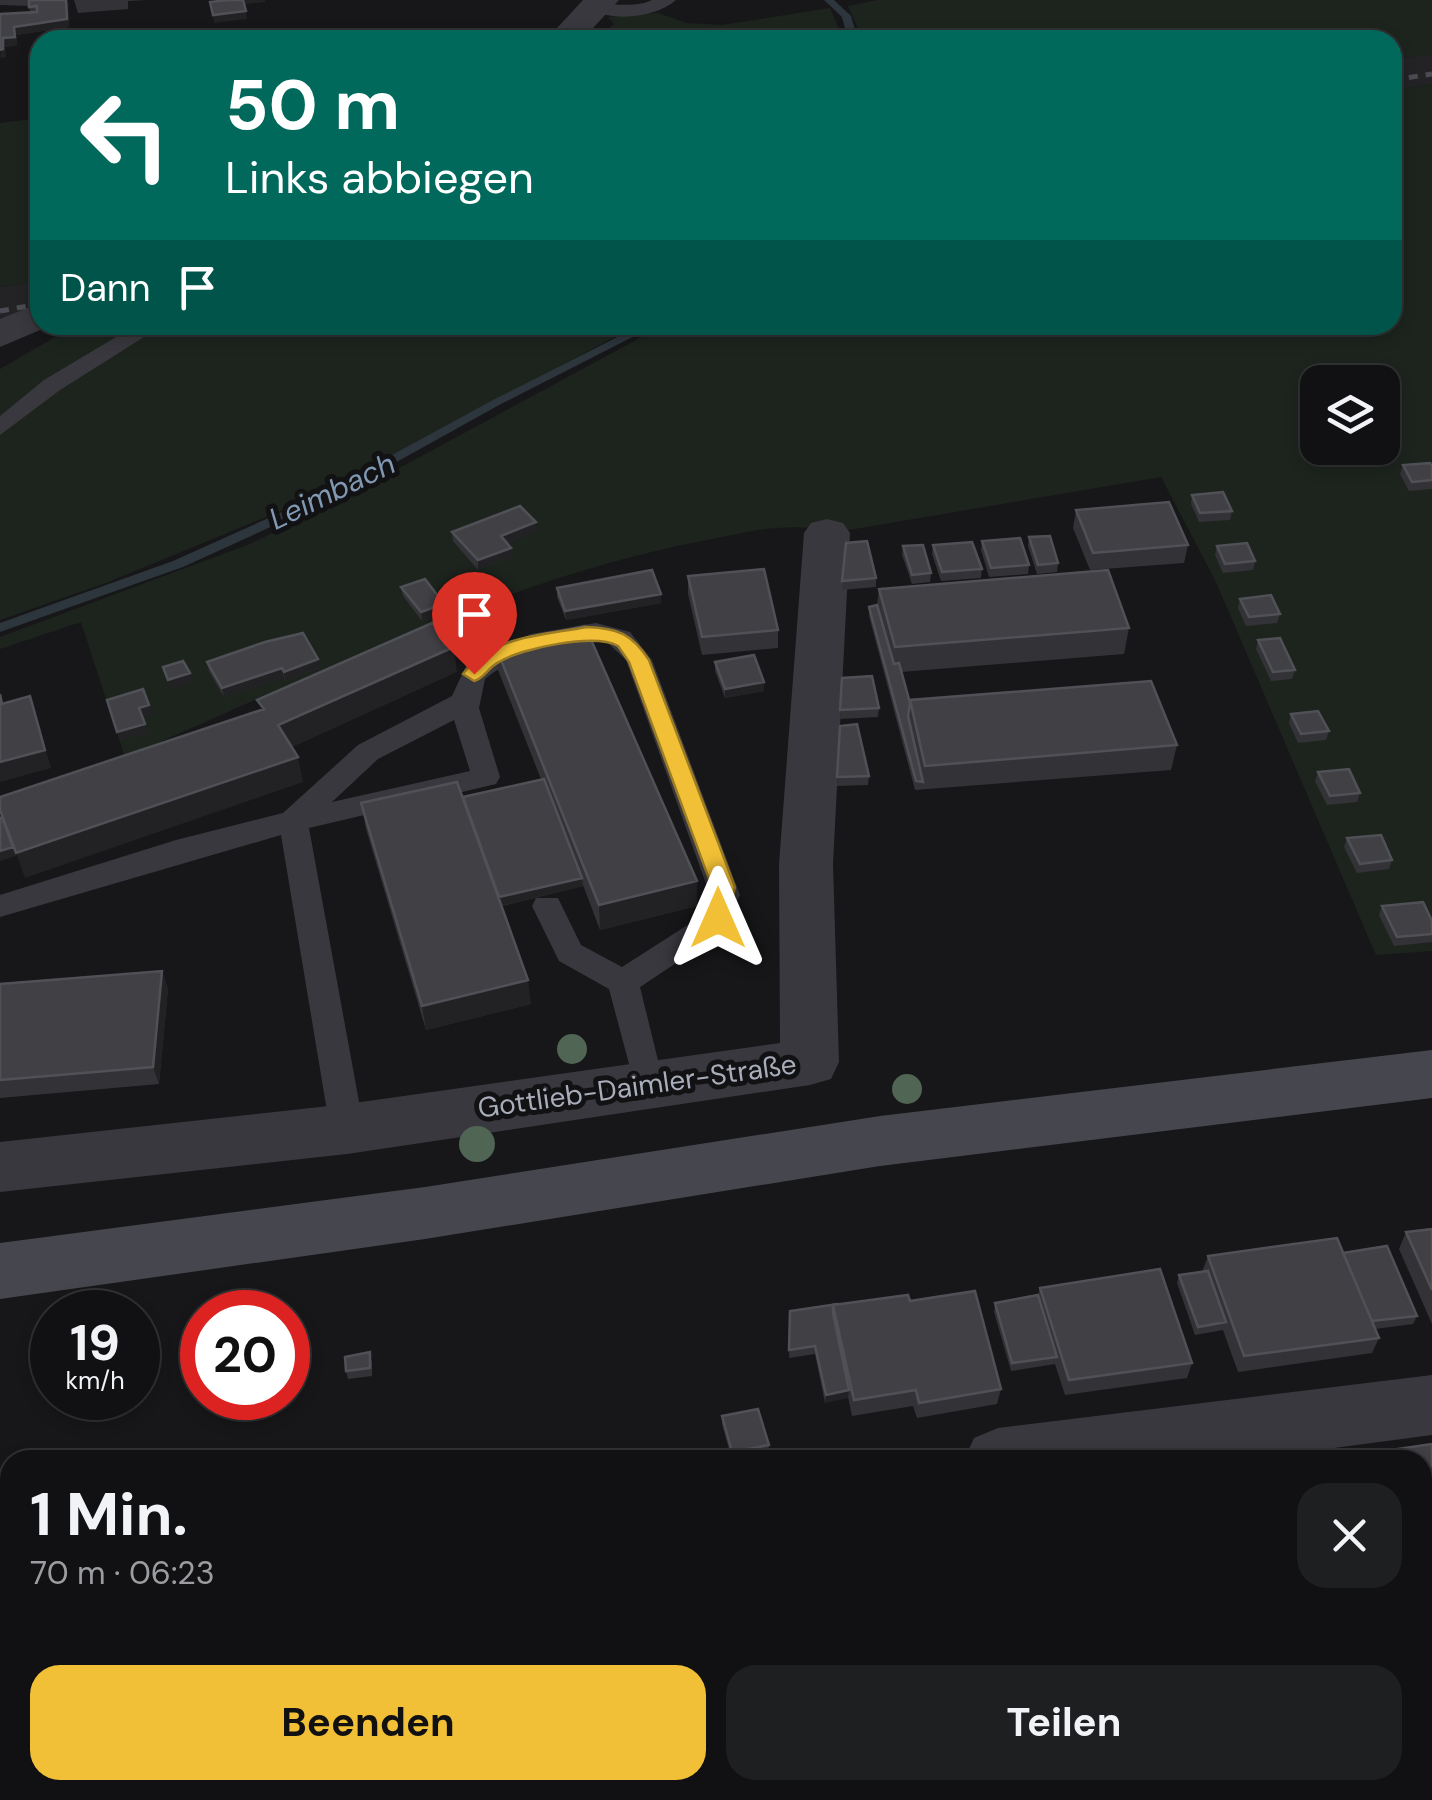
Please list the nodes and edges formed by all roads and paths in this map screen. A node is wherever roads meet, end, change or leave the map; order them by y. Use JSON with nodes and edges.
{"nodes":[{"id":1,"x":667,"y":0,"type":"edge"},
{"id":2,"x":599,"y":4,"type":"edge"},
{"id":3,"x":573,"y":30,"type":"edge"},
{"id":4,"x":30,"y":320,"type":"edge"},
{"id":5,"x":0,"y":335,"type":"edge"},
{"id":6,"x":135,"y":335,"type":"edge"},
{"id":7,"x":0,"y":428,"type":"edge"},
{"id":8,"x":827,"y":534,"type":"dead end"},
{"id":9,"x":466,"y":700,"type":"junction"},
{"id":10,"x":293,"y":821,"type":"junction"},
{"id":11,"x":0,"y":906,"type":"edge"},
{"id":12,"x":548,"y":906,"type":"dead end"},
{"id":13,"x":622,"y":982,"type":"junction"},
{"id":14,"x":1432,"y":1074,"type":"edge"},
{"id":15,"x":648,"y":1085,"type":"junction"},
{"id":16,"x":346,"y":1129,"type":"junction"},
{"id":17,"x":0,"y":1166,"type":"edge"},
{"id":18,"x":0,"y":1271,"type":"edge"},
{"id":19,"x":1432,"y":1405,"type":"edge"},
{"id":20,"x":1077,"y":1450,"type":"edge"}],
"edges":[{"from":1,"to":2,"type":"lane"},
{"from":2,"to":3,"type":"street"},
{"from":4,"to":5,"type":"street"},
{"from":6,"to":7,"type":"lane"},
{"from":8,"to":15,"type":"street","name":"Gottlieb-Daimler-Straße"},
{"from":9,"to":10,"type":"lane"},
{"from":9,"to":10,"type":"lane"},
{"from":9,"to":13,"type":"lane"},
{"from":10,"to":11,"type":"lane"},
{"from":10,"to":16,"type":"lane"},
{"from":12,"to":13,"type":"lane"},
{"from":13,"to":15,"type":"lane"},
{"from":14,"to":18,"type":"main road"},
{"from":15,"to":16,"type":"street","name":"Gottlieb-Daimler-Straße"},
{"from":16,"to":17,"type":"street","name":"Gottlieb-Daimler-Straße"},
{"from":19,"to":20,"type":"street"}]}
